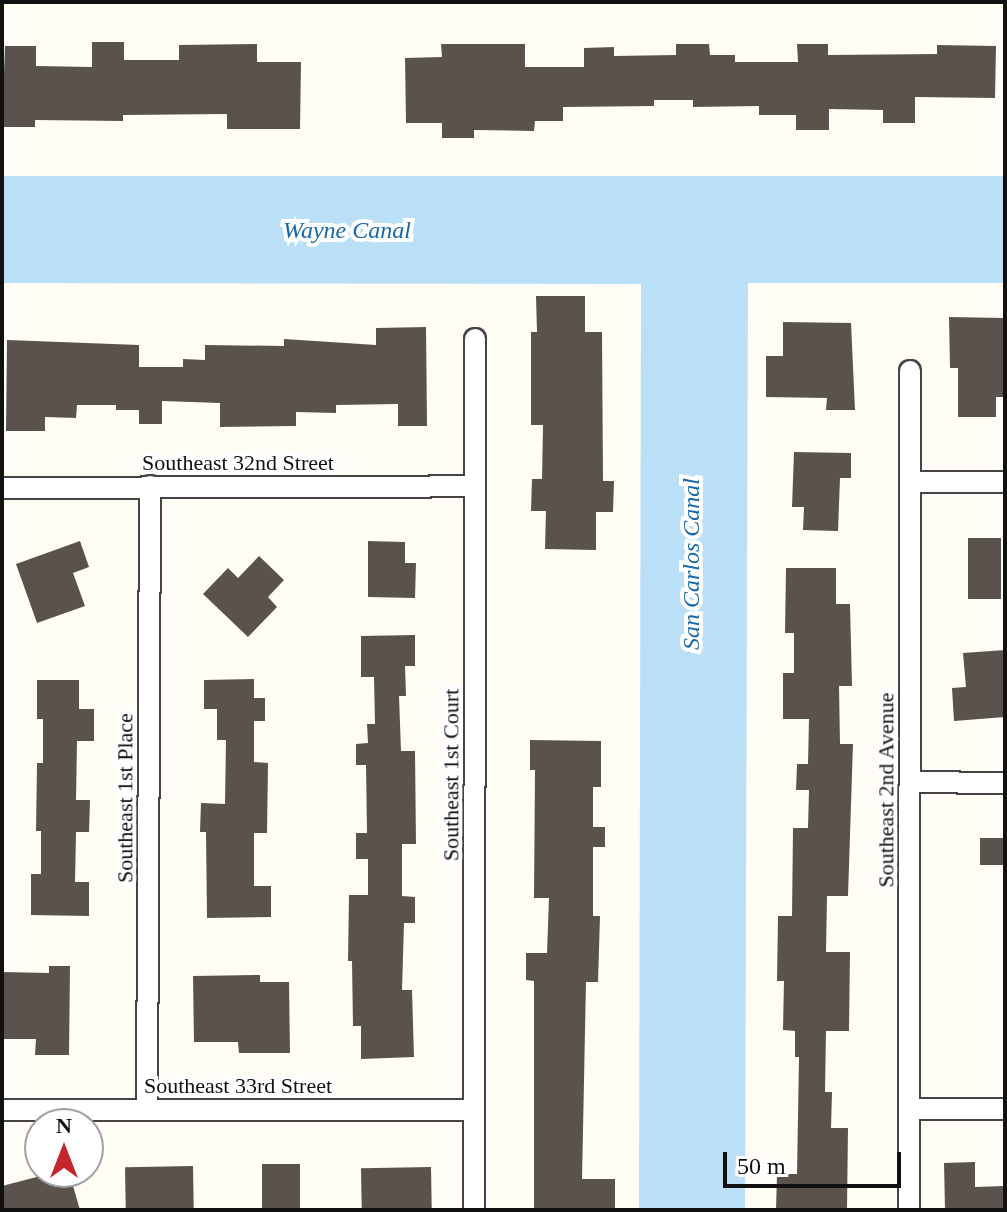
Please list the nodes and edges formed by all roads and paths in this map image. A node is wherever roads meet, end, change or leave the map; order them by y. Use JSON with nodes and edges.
{"nodes":[{"id":1,"x":475,"y":339,"type":"dead end"},
{"id":2,"x":910,"y":371,"type":"dead end"},
{"id":3,"x":910,"y":482,"type":"junction"},
{"id":4,"x":1005,"y":482,"type":"edge"},
{"id":5,"x":150,"y":486,"type":"junction"},
{"id":6,"x":474,"y":486,"type":"junction"},
{"id":7,"x":2,"y":488,"type":"edge"},
{"id":8,"x":910,"y":782,"type":"junction"},
{"id":9,"x":1005,"y":783,"type":"edge"},
{"id":10,"x":147,"y":1109,"type":"junction"},
{"id":11,"x":909,"y":1109,"type":"junction"},
{"id":12,"x":1005,"y":1109,"type":"edge"},
{"id":13,"x":2,"y":1110,"type":"edge"},
{"id":14,"x":473,"y":1110,"type":"junction"},
{"id":15,"x":474,"y":1210,"type":"edge"},
{"id":16,"x":909,"y":1210,"type":"edge"}],
"edges":[{"from":1,"to":6,"type":"street","name":"Southeast 1st Court"},
{"from":2,"to":3,"type":"street","name":"Southeast 2nd Avenue"},
{"from":3,"to":4,"type":"street"},
{"from":3,"to":8,"type":"street","name":"Southeast 2nd Avenue"},
{"from":5,"to":6,"type":"street","name":"Southeast 32nd Street"},
{"from":5,"to":7,"type":"street","name":"Southeast 32nd Street"},
{"from":5,"to":10,"type":"street","name":"Southeast 1st Place"},
{"from":6,"to":14,"type":"street","name":"Southeast 1st Court"},
{"from":8,"to":9,"type":"street"},
{"from":8,"to":11,"type":"street","name":"Southeast 2nd Avenue"},
{"from":10,"to":13,"type":"street","name":"Southeast 33rd Street"},
{"from":10,"to":14,"type":"street","name":"Southeast 33rd Street"},
{"from":11,"to":12,"type":"street"},
{"from":11,"to":16,"type":"street","name":"Southeast 2nd Avenue"},
{"from":14,"to":15,"type":"street","name":"Southeast 1st Court"}]}
